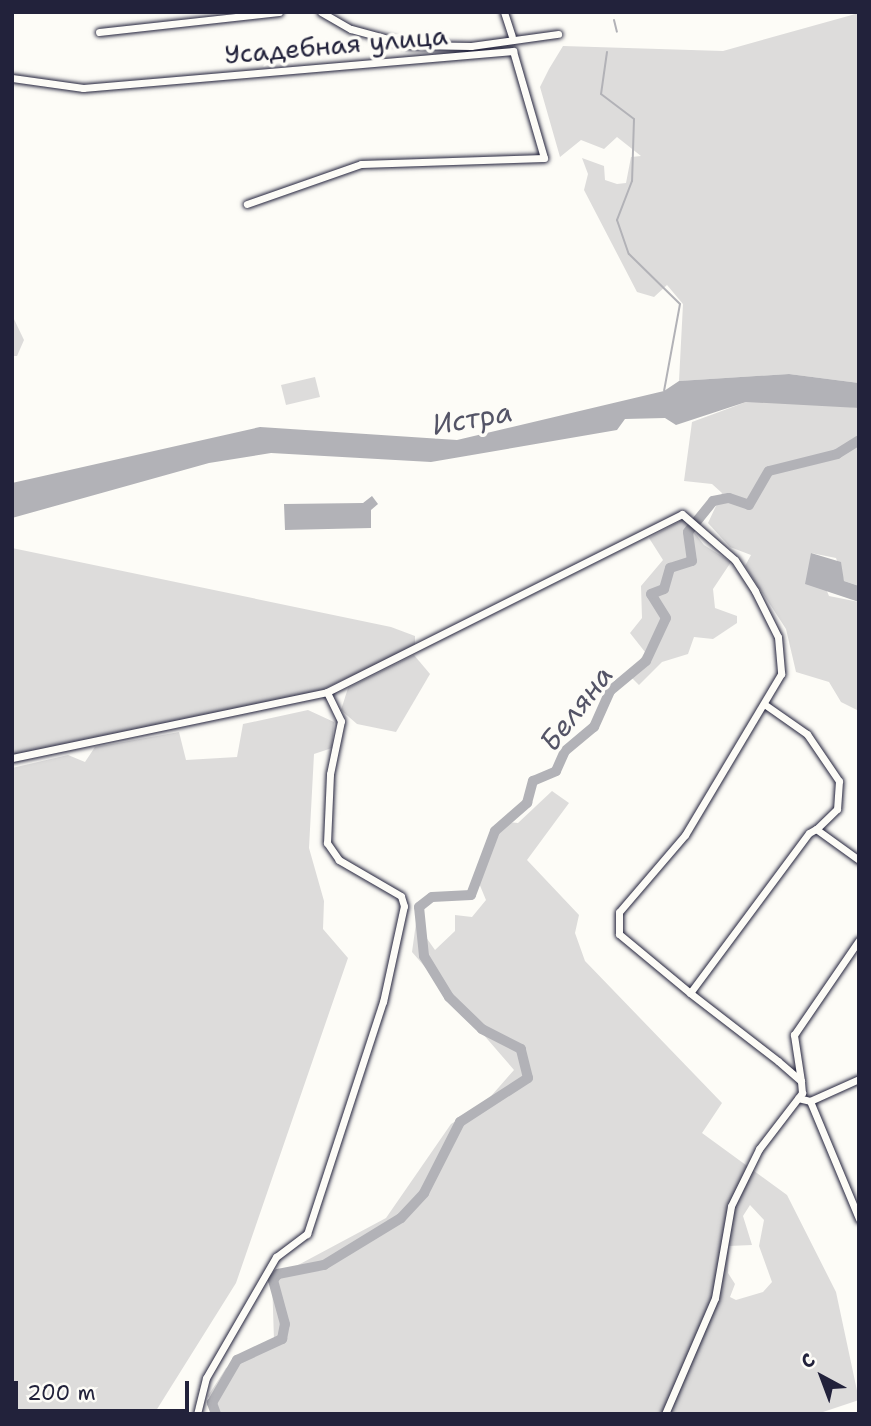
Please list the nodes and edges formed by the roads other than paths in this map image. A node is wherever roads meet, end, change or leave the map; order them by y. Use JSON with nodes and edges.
{"nodes":[{"id":1,"x":279,"y":12,"type":"edge"},
{"id":2,"x":321,"y":12,"type":"edge"},
{"id":3,"x":504,"y":12,"type":"edge"},
{"id":4,"x":99,"y":32,"type":"dead end"},
{"id":5,"x":558,"y":34,"type":"dead end"},
{"id":6,"x":512,"y":36,"type":"junction"},
{"id":7,"x":12,"y":78,"type":"edge"},
{"id":8,"x":247,"y":204,"type":"dead end"},
{"id":9,"x":327,"y":692,"type":"junction"},
{"id":10,"x":767,"y":706,"type":"junction"},
{"id":11,"x":12,"y":758,"type":"edge"},
{"id":12,"x":816,"y":829,"type":"junction"},
{"id":13,"x":859,"y":860,"type":"edge"},
{"id":14,"x":859,"y":940,"type":"edge"},
{"id":15,"x":690,"y":993,"type":"junction"},
{"id":16,"x":859,"y":1079,"type":"edge"},
{"id":17,"x":801,"y":1082,"type":"junction"},
{"id":18,"x":798,"y":1098,"type":"junction"},
{"id":19,"x":810,"y":1101,"type":"junction"},
{"id":20,"x":859,"y":1219,"type":"edge"},
{"id":21,"x":197,"y":1414,"type":"edge"},
{"id":22,"x":664,"y":1414,"type":"edge"}],
"edges":[{"from":1,"to":4,"type":"street"},
{"from":2,"to":6,"type":"street"},
{"from":3,"to":6,"type":"street"},
{"from":5,"to":6,"type":"street"},
{"from":7,"to":8,"type":"street","name":"Усадебная улица"},
{"from":9,"to":10,"type":"street"},
{"from":9,"to":11,"type":"street"},
{"from":9,"to":21,"type":"street"},
{"from":10,"to":12,"type":"street"},
{"from":10,"to":15,"type":"street"},
{"from":12,"to":13,"type":"street"},
{"from":12,"to":15,"type":"street"},
{"from":14,"to":17,"type":"street"},
{"from":15,"to":17,"type":"street"},
{"from":16,"to":19,"type":"street"},
{"from":17,"to":18,"type":"street"},
{"from":18,"to":19,"type":"street"},
{"from":18,"to":22,"type":"street"},
{"from":19,"to":20,"type":"street"}]}
